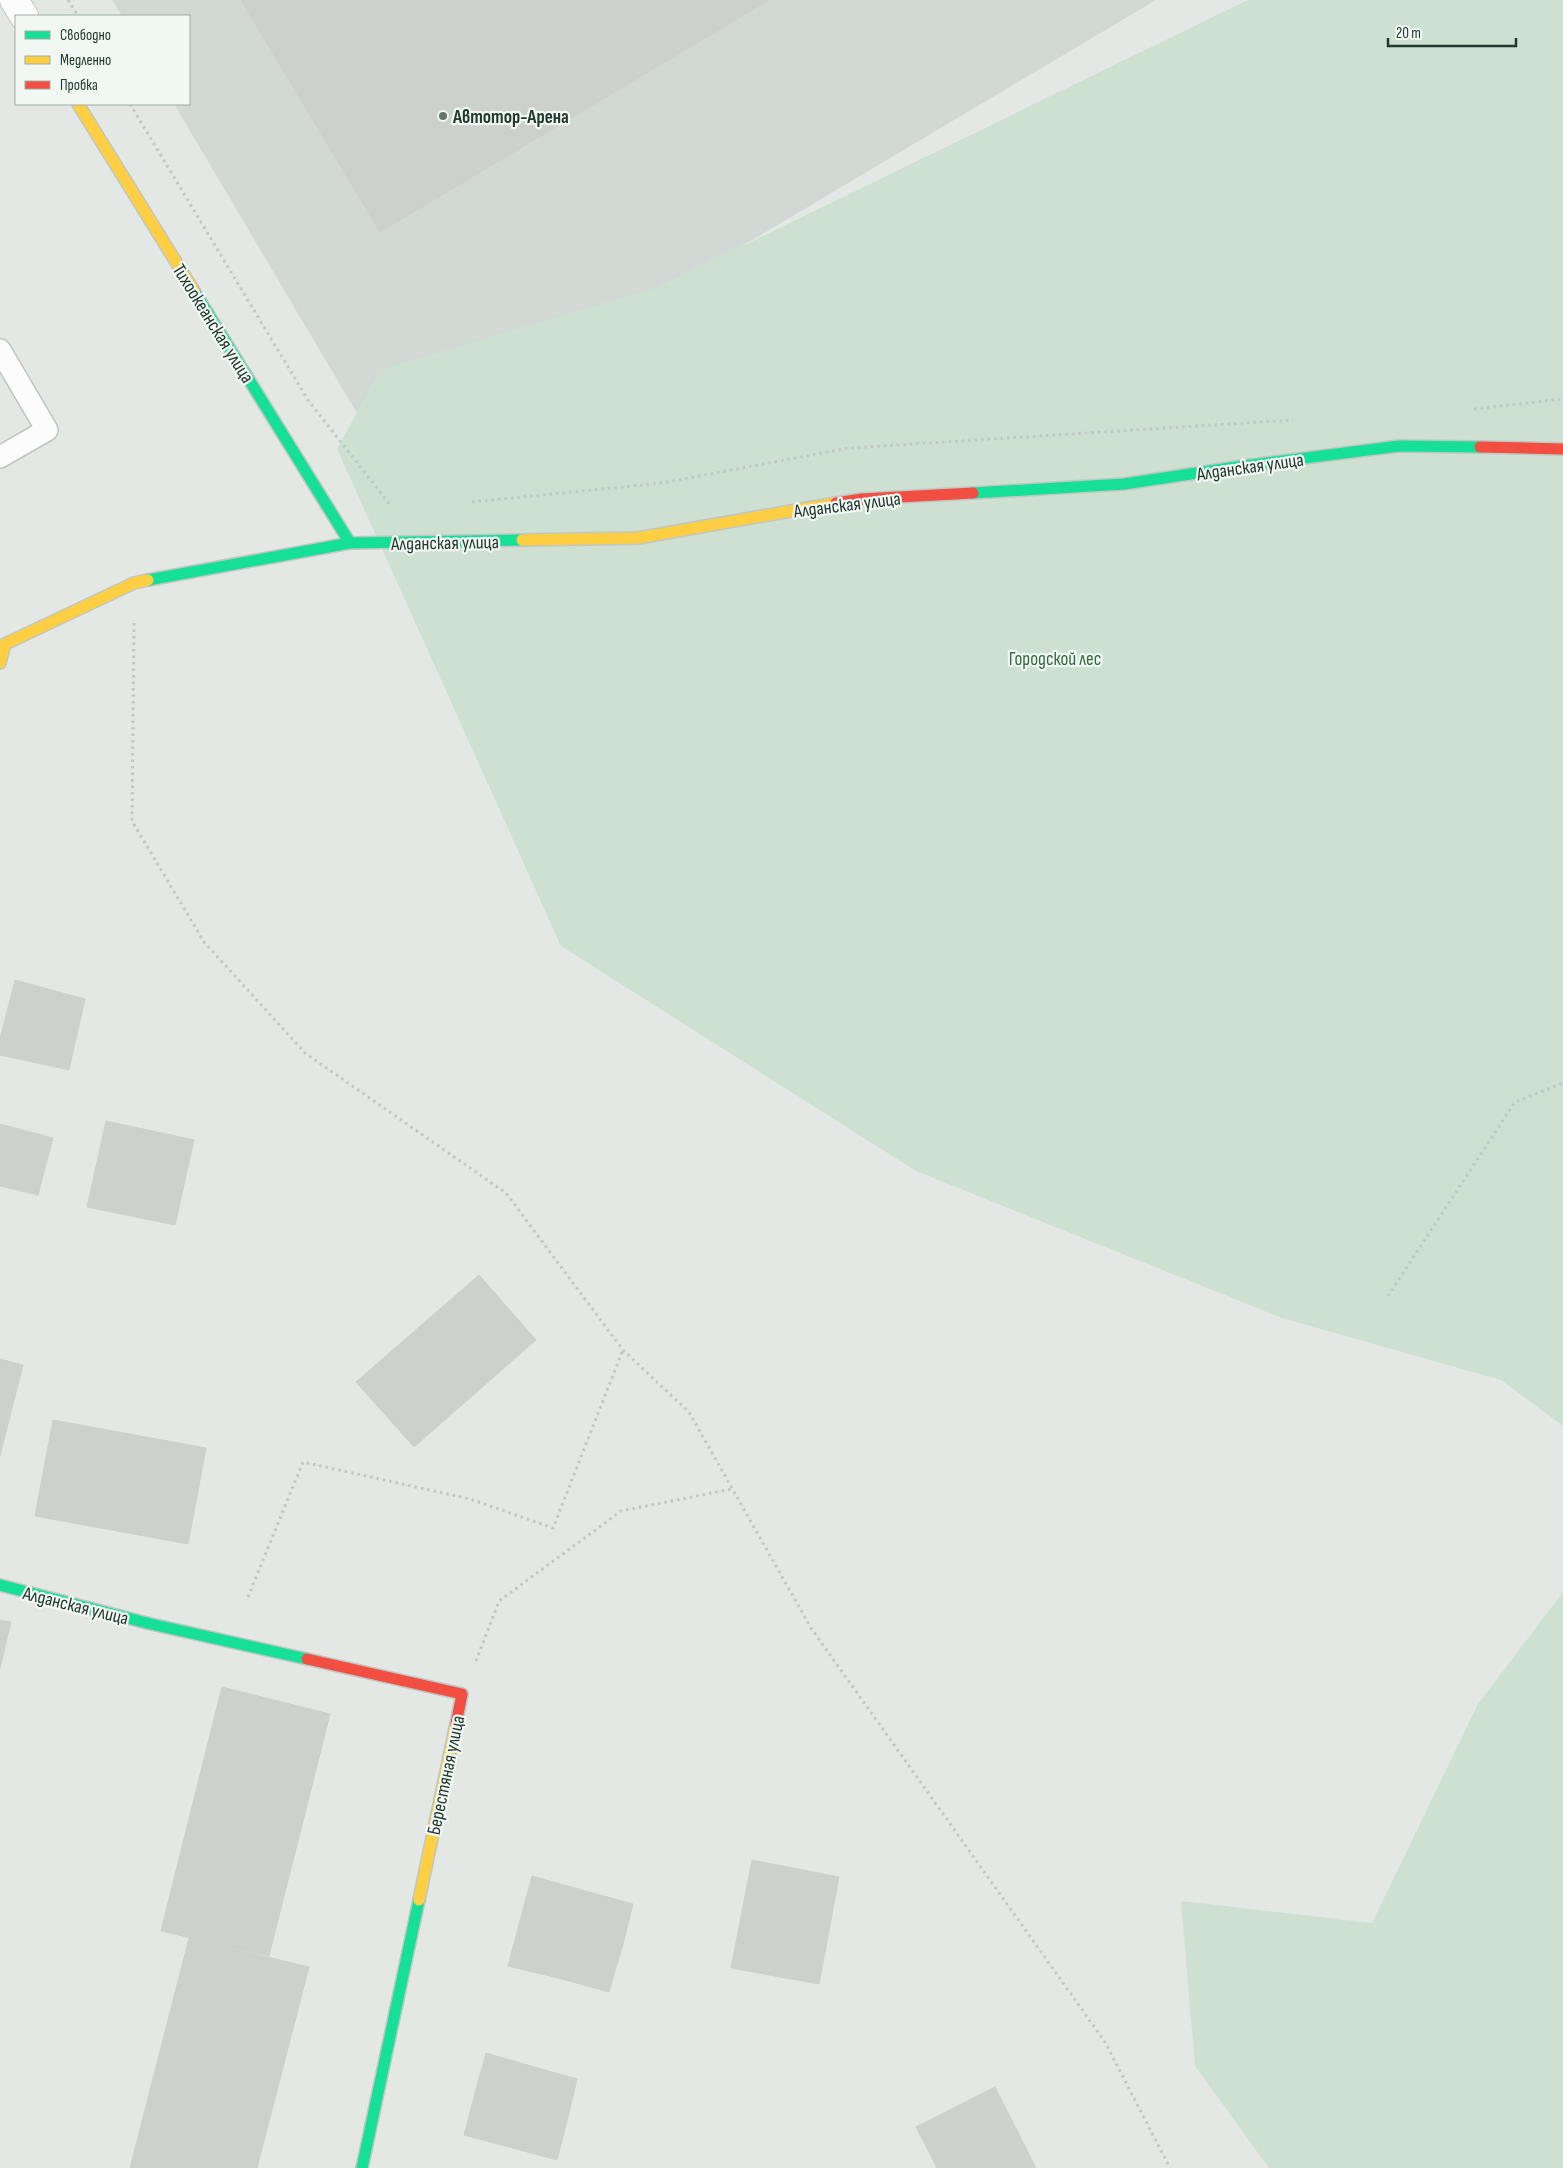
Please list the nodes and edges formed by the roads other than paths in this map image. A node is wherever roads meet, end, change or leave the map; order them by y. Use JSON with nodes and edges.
{"nodes":[{"id":1,"x":14,"y":0,"type":"edge"},
{"id":2,"x":23,"y":15,"type":"edge"},
{"id":3,"x":79,"y":105,"type":"edge"},
{"id":4,"x":0,"y":350,"type":"edge"},
{"id":5,"x":1563,"y":449,"type":"edge"},
{"id":6,"x":0,"y":457,"type":"edge"},
{"id":7,"x":350,"y":543,"type":"junction"},
{"id":8,"x":2,"y":647,"type":"edge"},
{"id":9,"x":0,"y":1585,"type":"edge"},
{"id":10,"x":151,"y":1624,"type":"joint"},
{"id":11,"x":362,"y":2168,"type":"edge"}],
"edges":[{"from":1,"to":2,"type":"street"},
{"from":3,"to":7,"type":"street","name":"Тихоокеанская улица"},
{"from":4,"to":6,"type":"lane"},
{"from":5,"to":7,"type":"street","name":"Алданская улица"},
{"from":7,"to":8,"type":"street","name":"Алданская улица"},
{"from":9,"to":10,"type":"street","name":"Алданская улица"},
{"from":10,"to":11,"type":"street","name":"Берестяная улица"}]}
